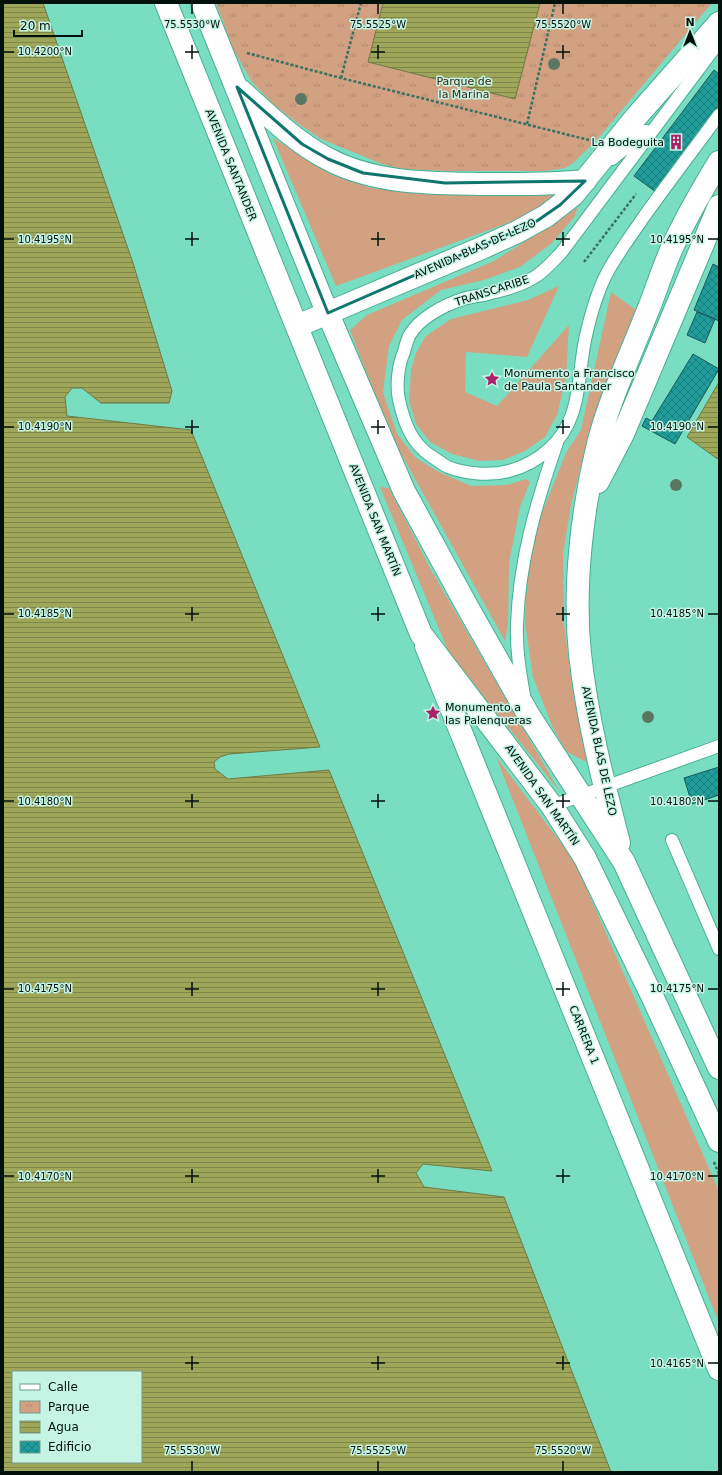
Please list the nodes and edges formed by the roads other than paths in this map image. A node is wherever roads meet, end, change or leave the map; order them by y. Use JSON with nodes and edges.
{"nodes":[{"id":1,"x":166,"y":3,"type":"edge"},
{"id":2,"x":202,"y":3,"type":"edge"},
{"id":3,"x":719,"y":23,"type":"edge"},
{"id":4,"x":719,"y":42,"type":"edge"},
{"id":5,"x":236,"y":88,"type":"junction"},
{"id":6,"x":719,"y":115,"type":"edge"},
{"id":7,"x":659,"y":120,"type":"junction"},
{"id":8,"x":719,"y":162,"type":"edge"},
{"id":9,"x":585,"y":181,"type":"junction"},
{"id":10,"x":719,"y":206,"type":"edge"},
{"id":11,"x":328,"y":313,"type":"junction"},
{"id":12,"x":297,"y":326,"type":"junction"},
{"id":13,"x":557,"y":442,"type":"junction"},
{"id":14,"x":587,"y":502,"type":"junction"},
{"id":15,"x":421,"y":634,"type":"junction"},
{"id":16,"x":528,"y":714,"type":"junction"},
{"id":17,"x":719,"y":746,"type":"edge"},
{"id":18,"x":605,"y":787,"type":"junction"},
{"id":19,"x":581,"y":796,"type":"junction"},
{"id":20,"x":552,"y":806,"type":"junction"},
{"id":21,"x":672,"y":840,"type":"dead end"},
{"id":22,"x":624,"y":862,"type":"junction"},
{"id":23,"x":719,"y":949,"type":"edge"},
{"id":24,"x":719,"y":1068,"type":"edge"},
{"id":25,"x":719,"y":1141,"type":"edge"},
{"id":26,"x":719,"y":1369,"type":"edge"}],
"edges":[{"from":1,"to":12,"type":"main road","name":"AVENIDA SANTANDER"},
{"from":2,"to":5,"type":"main road"},
{"from":3,"to":9,"type":"main road","name":"AVENIDA BLAS DE LEZO"},
{"from":4,"to":7,"type":"lane","name":"TRANSCARIBE"},
{"from":5,"to":9,"type":"main road"},
{"from":5,"to":11,"type":"main road"},
{"from":6,"to":13,"type":"lane","name":"TRANSCARIBE"},
{"from":7,"to":9,"type":"lane"},
{"from":7,"to":13,"type":"lane","name":"TRANSCARIBE"},
{"from":8,"to":14,"type":"main road","name":"AVENIDA BLAS DE LEZO"},
{"from":9,"to":11,"type":"main road","name":"AVENIDA BLAS DE LEZO"},
{"from":10,"to":14,"type":"main road"},
{"from":11,"to":12,"type":"main road","name":"AVENIDA BLAS DE LEZO"},
{"from":11,"to":16,"type":"main road"},
{"from":12,"to":15,"type":"main road","name":"AVENIDA SAN MARTÍN"},
{"from":13,"to":16,"type":"lane","name":"TRANSCARIBE"},
{"from":14,"to":18,"type":"main road","name":"AVENIDA BLAS DE LEZO"},
{"from":15,"to":20,"type":"main road","name":"AVENIDA SAN MARTÍN"},
{"from":15,"to":26,"type":"main road","name":"CARRERA 1"},
{"from":16,"to":19,"type":"main road"},
{"from":17,"to":18,"type":"lane"},
{"from":18,"to":19,"type":"lane"},
{"from":18,"to":22,"type":"main road","name":"AVENIDA BLAS DE LEZO"},
{"from":19,"to":20,"type":"lane"},
{"from":19,"to":22,"type":"main road"},
{"from":20,"to":25,"type":"main road","name":"AVENIDA SAN MARTÍN"},
{"from":21,"to":23,"type":"lane"},
{"from":22,"to":24,"type":"main road"}]}
